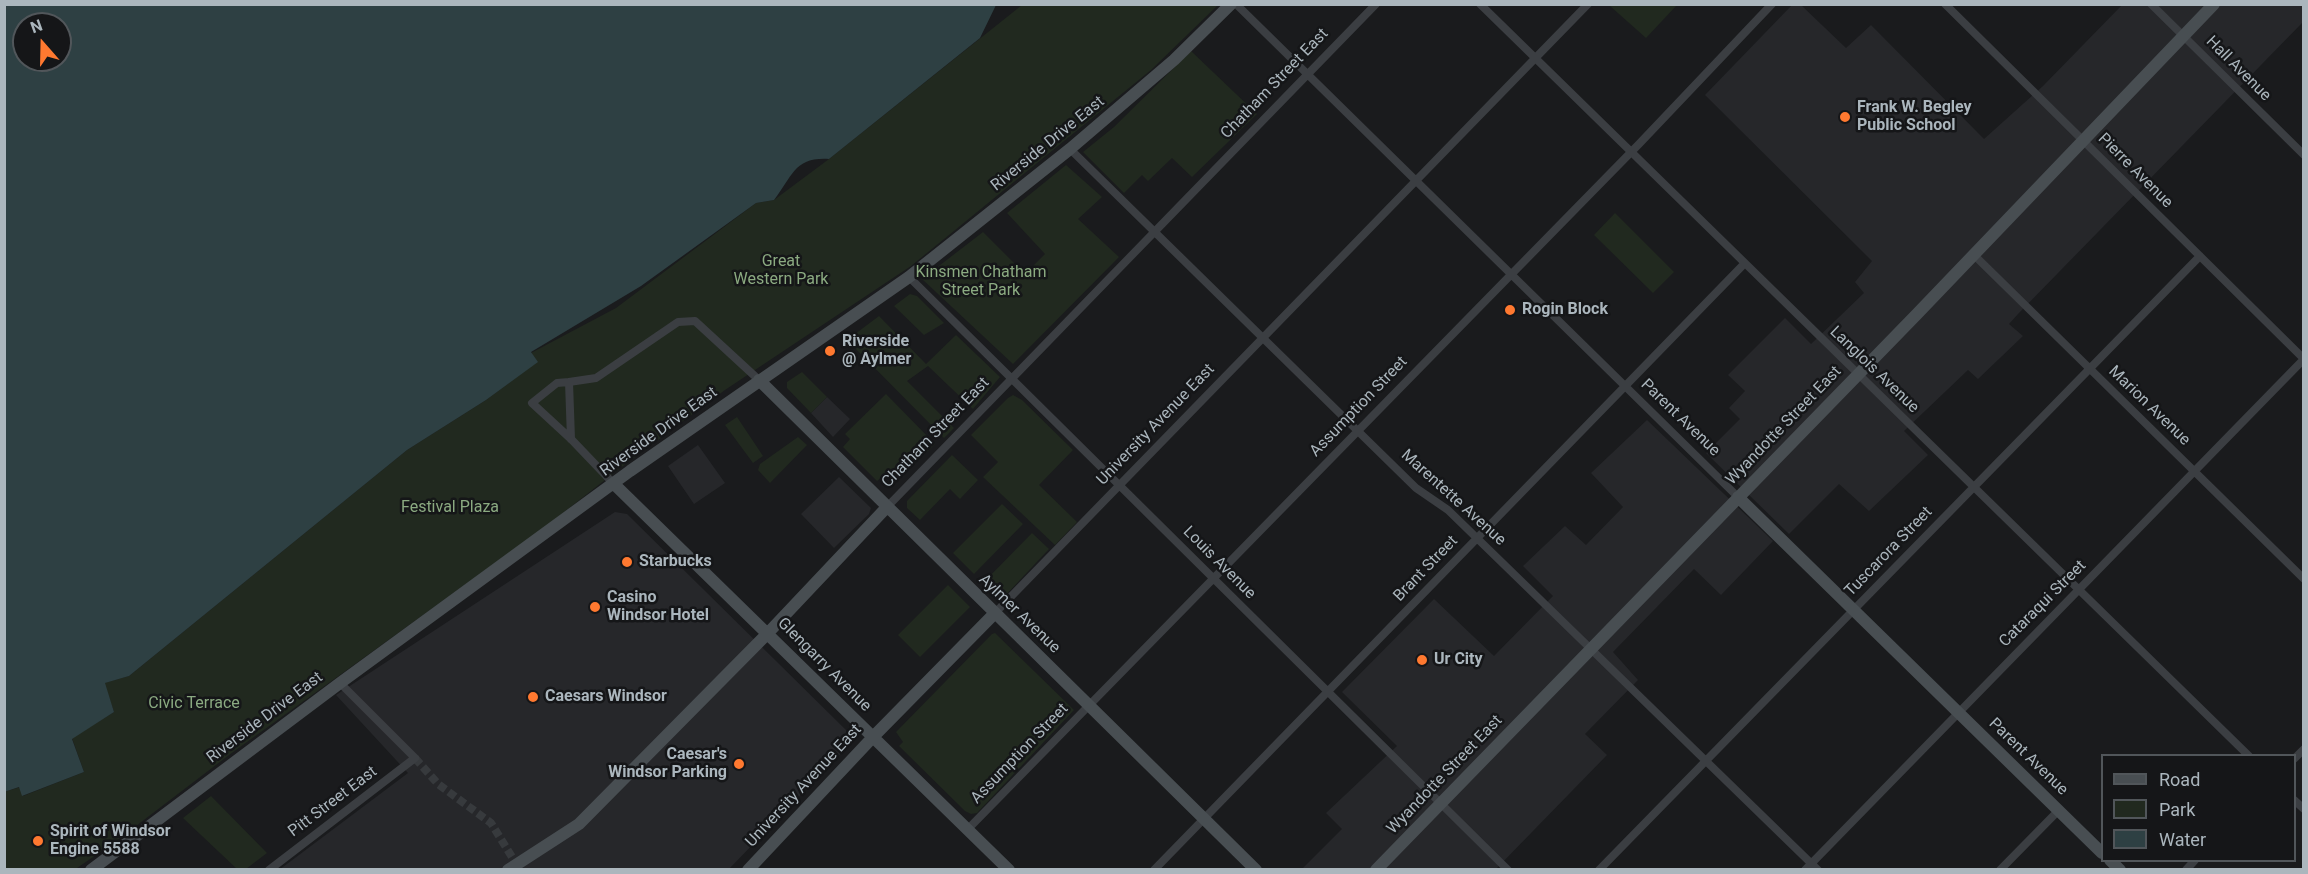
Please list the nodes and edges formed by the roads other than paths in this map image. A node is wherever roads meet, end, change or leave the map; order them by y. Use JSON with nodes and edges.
{"nodes":[{"id":1,"x":1231,"y":4,"type":"edge"},
{"id":2,"x":1236,"y":4,"type":"edge"},
{"id":3,"x":1376,"y":4,"type":"edge"},
{"id":4,"x":1480,"y":4,"type":"edge"},
{"id":5,"x":1588,"y":4,"type":"edge"},
{"id":6,"x":1772,"y":4,"type":"edge"},
{"id":7,"x":1945,"y":4,"type":"edge"},
{"id":8,"x":2151,"y":4,"type":"edge"},
{"id":9,"x":2214,"y":4,"type":"edge"},
{"id":10,"x":2184,"y":38,"type":"junction"},
{"id":11,"x":1536,"y":58,"type":"junction"},
{"id":12,"x":1308,"y":75,"type":"junction"},
{"id":13,"x":2084,"y":141,"type":"junction"},
{"id":14,"x":1070,"y":149,"type":"junction"},
{"id":15,"x":1630,"y":152,"type":"junction"},
{"id":16,"x":2304,"y":155,"type":"edge"},
{"id":17,"x":1415,"y":180,"type":"junction"},
{"id":18,"x":1155,"y":231,"type":"junction"},
{"id":19,"x":1974,"y":255,"type":"junction"},
{"id":20,"x":2200,"y":256,"type":"junction"},
{"id":21,"x":1744,"y":264,"type":"junction"},
{"id":22,"x":1510,"y":274,"type":"junction"},
{"id":23,"x":909,"y":277,"type":"junction"},
{"id":24,"x":1263,"y":337,"type":"junction"},
{"id":25,"x":2304,"y":359,"type":"edge"},
{"id":26,"x":2090,"y":369,"type":"junction"},
{"id":27,"x":1857,"y":375,"type":"junction"},
{"id":28,"x":1011,"y":379,"type":"junction"},
{"id":29,"x":759,"y":380,"type":"junction"},
{"id":30,"x":569,"y":382,"type":"junction"},
{"id":31,"x":1624,"y":386,"type":"junction"},
{"id":32,"x":1358,"y":430,"type":"junction"},
{"id":33,"x":571,"y":439,"type":"junction"},
{"id":34,"x":2194,"y":471,"type":"junction"},
{"id":35,"x":614,"y":484,"type":"junction"},
{"id":36,"x":1120,"y":486,"type":"junction"},
{"id":37,"x":1973,"y":488,"type":"junction"},
{"id":38,"x":1738,"y":497,"type":"junction"},
{"id":39,"x":887,"y":507,"type":"junction"},
{"id":40,"x":1477,"y":538,"type":"junction"},
{"id":41,"x":1213,"y":578,"type":"junction"},
{"id":42,"x":2304,"y":579,"type":"edge"},
{"id":43,"x":2078,"y":590,"type":"junction"},
{"id":44,"x":1853,"y":610,"type":"junction"},
{"id":45,"x":995,"y":613,"type":"junction"},
{"id":46,"x":768,"y":633,"type":"junction"},
{"id":47,"x":1591,"y":648,"type":"junction"},
{"id":48,"x":340,"y":683,"type":"junction"},
{"id":49,"x":1328,"y":691,"type":"junction"},
{"id":50,"x":1089,"y":705,"type":"junction"},
{"id":51,"x":1958,"y":712,"type":"junction"},
{"id":52,"x":873,"y":737,"type":"junction"},
{"id":53,"x":2246,"y":754,"type":"edge"},
{"id":54,"x":1706,"y":760,"type":"junction"},
{"id":55,"x":1441,"y":803,"type":"junction"},
{"id":56,"x":2059,"y":810,"type":"junction"},
{"id":57,"x":1204,"y":818,"type":"junction"},
{"id":58,"x":968,"y":829,"type":"junction"},
{"id":59,"x":2101,"y":851,"type":"edge"},
{"id":60,"x":1811,"y":867,"type":"edge"},
{"id":61,"x":516,"y":868,"type":"edge"},
{"id":62,"x":91,"y":870,"type":"edge"},
{"id":63,"x":269,"y":870,"type":"edge"},
{"id":64,"x":748,"y":870,"type":"edge"},
{"id":65,"x":1009,"y":870,"type":"edge"},
{"id":66,"x":1154,"y":870,"type":"edge"},
{"id":67,"x":1256,"y":870,"type":"edge"},
{"id":68,"x":1376,"y":870,"type":"edge"},
{"id":69,"x":1508,"y":870,"type":"edge"},
{"id":70,"x":1599,"y":870,"type":"edge"},
{"id":71,"x":2000,"y":870,"type":"edge"}],
"edges":[{"from":1,"to":14,"type":"main road","name":"Riverside Drive East"},
{"from":2,"to":12,"type":"street","name":"Parent Avenue"},
{"from":3,"to":12,"type":"street","name":"Chatham Street East"},
{"from":4,"to":11,"type":"street","name":"Langlois Avenue"},
{"from":5,"to":11,"type":"street","name":"University Avenue East"},
{"from":6,"to":15,"type":"street","name":"Assumption Street"},
{"from":7,"to":13,"type":"street","name":"Pierre Avenue"},
{"from":8,"to":10,"type":"street","name":"Hall Avenue"},
{"from":9,"to":10,"type":"main road","name":"Wyandotte Street East"},
{"from":10,"to":13,"type":"main road","name":"Wyandotte Street East"},
{"from":10,"to":16,"type":"street","name":"Hall Avenue"},
{"from":11,"to":15,"type":"street","name":"Langlois Avenue"},
{"from":11,"to":17,"type":"street","name":"University Avenue East"},
{"from":12,"to":17,"type":"street","name":"Parent Avenue"},
{"from":12,"to":18,"type":"street","name":"Chatham Street East"},
{"from":13,"to":19,"type":"main road","name":"Wyandotte Street East"},
{"from":13,"to":20,"type":"street","name":"Pierre Avenue"},
{"from":14,"to":18,"type":"street","name":"Marentette Avenue"},
{"from":14,"to":23,"type":"main road","name":"Riverside Drive East"},
{"from":15,"to":21,"type":"street","name":"Langlois Avenue"},
{"from":15,"to":22,"type":"street","name":"Assumption Street"},
{"from":17,"to":22,"type":"street","name":"Parent Avenue"},
{"from":17,"to":24,"type":"street","name":"University Avenue East"},
{"from":18,"to":24,"type":"street","name":"Marentette Avenue"},
{"from":18,"to":28,"type":"street","name":"Chatham Street East"},
{"from":19,"to":26,"type":"street","name":"Marion Avenue"},
{"from":19,"to":27,"type":"main road","name":"Wyandotte Street East"},
{"from":20,"to":25,"type":"street","name":"Pierre Avenue"},
{"from":20,"to":26,"type":"street","name":"Tuscarora Street"},
{"from":21,"to":27,"type":"street","name":"Langlois Avenue"},
{"from":21,"to":31,"type":"street","name":"Brant Street"},
{"from":22,"to":31,"type":"street","name":"Parent Avenue"},
{"from":22,"to":32,"type":"street","name":"Assumption Street"},
{"from":23,"to":28,"type":"street","name":"Louis Avenue"},
{"from":23,"to":29,"type":"main road","name":"Riverside Drive East"},
{"from":24,"to":32,"type":"street","name":"Marentette Avenue"},
{"from":24,"to":36,"type":"street","name":"University Avenue East"},
{"from":25,"to":34,"type":"street","name":"Cataraqui Street"},
{"from":26,"to":34,"type":"street","name":"Marion Avenue"},
{"from":26,"to":37,"type":"street","name":"Tuscarora Street"},
{"from":27,"to":37,"type":"street","name":"Langlois Avenue"},
{"from":27,"to":38,"type":"main road","name":"Wyandotte Street East"},
{"from":28,"to":36,"type":"street","name":"Louis Avenue"},
{"from":28,"to":39,"type":"street","name":"Chatham Street East"},
{"from":29,"to":30,"type":"street"},
{"from":29,"to":35,"type":"main road","name":"Riverside Drive East"},
{"from":29,"to":39,"type":"main road","name":"Aylmer Avenue"},
{"from":30,"to":33,"type":"street"},
{"from":30,"to":33,"type":"street"},
{"from":31,"to":38,"type":"street","name":"Parent Avenue"},
{"from":31,"to":40,"type":"street","name":"Brant Street"},
{"from":32,"to":40,"type":"street","name":"Marentette Avenue"},
{"from":32,"to":41,"type":"street","name":"Assumption Street"},
{"from":33,"to":35,"type":"street"},
{"from":34,"to":42,"type":"street","name":"Marion Avenue"},
{"from":34,"to":43,"type":"street","name":"Cataraqui Street"},
{"from":35,"to":46,"type":"main road","name":"Glengarry Avenue"},
{"from":35,"to":48,"type":"main road","name":"Riverside Drive East"},
{"from":36,"to":41,"type":"street","name":"Louis Avenue"},
{"from":36,"to":45,"type":"street","name":"University Avenue East"},
{"from":37,"to":43,"type":"street","name":"Langlois Avenue"},
{"from":37,"to":44,"type":"street","name":"Tuscarora Street"},
{"from":38,"to":44,"type":"main road","name":"Parent Avenue"},
{"from":38,"to":47,"type":"main road","name":"Wyandotte Street East"},
{"from":39,"to":45,"type":"main road","name":"Aylmer Avenue"},
{"from":39,"to":46,"type":"main road","name":"Chatham Street East"},
{"from":40,"to":47,"type":"street","name":"Marentette Avenue"},
{"from":40,"to":49,"type":"street","name":"Brant Street"},
{"from":41,"to":49,"type":"street","name":"Louis Avenue"},
{"from":41,"to":50,"type":"street","name":"Assumption Street"},
{"from":43,"to":51,"type":"street","name":"Cataraqui Street"},
{"from":43,"to":53,"type":"street","name":"Langlois Avenue"},
{"from":44,"to":51,"type":"main road","name":"Parent Avenue"},
{"from":44,"to":54,"type":"street","name":"Tuscarora Street"},
{"from":45,"to":50,"type":"main road","name":"Aylmer Avenue"},
{"from":45,"to":52,"type":"main road","name":"University Avenue East"},
{"from":46,"to":52,"type":"main road","name":"Glengarry Avenue"},
{"from":46,"to":61,"type":"main road","name":"Chatham Street East"},
{"from":47,"to":54,"type":"street","name":"Marentette Avenue"},
{"from":47,"to":55,"type":"main road","name":"Wyandotte Street East"},
{"from":48,"to":62,"type":"main road","name":"Riverside Drive East"},
{"from":48,"to":63,"type":"street","name":"Pitt Street East"},
{"from":49,"to":55,"type":"street","name":"Louis Avenue"},
{"from":49,"to":57,"type":"street","name":"Brant Street"},
{"from":50,"to":57,"type":"main road","name":"Aylmer Avenue"},
{"from":50,"to":58,"type":"street","name":"Assumption Street"},
{"from":51,"to":56,"type":"main road","name":"Parent Avenue"},
{"from":51,"to":60,"type":"street","name":"Cataraqui Street"},
{"from":52,"to":58,"type":"main road","name":"Glengarry Avenue"},
{"from":52,"to":64,"type":"main road","name":"University Avenue East"},
{"from":54,"to":60,"type":"street","name":"Marentette Avenue"},
{"from":54,"to":70,"type":"street","name":"Tuscarora Street"},
{"from":55,"to":68,"type":"main road","name":"Wyandotte Street East"},
{"from":55,"to":69,"type":"street","name":"Louis Avenue"},
{"from":56,"to":59,"type":"main road","name":"Parent Avenue"},
{"from":56,"to":71,"type":"street"},
{"from":57,"to":66,"type":"street","name":"Brant Street"},
{"from":57,"to":67,"type":"main road","name":"Aylmer Avenue"},
{"from":58,"to":65,"type":"main road","name":"Glengarry Avenue"}]}
